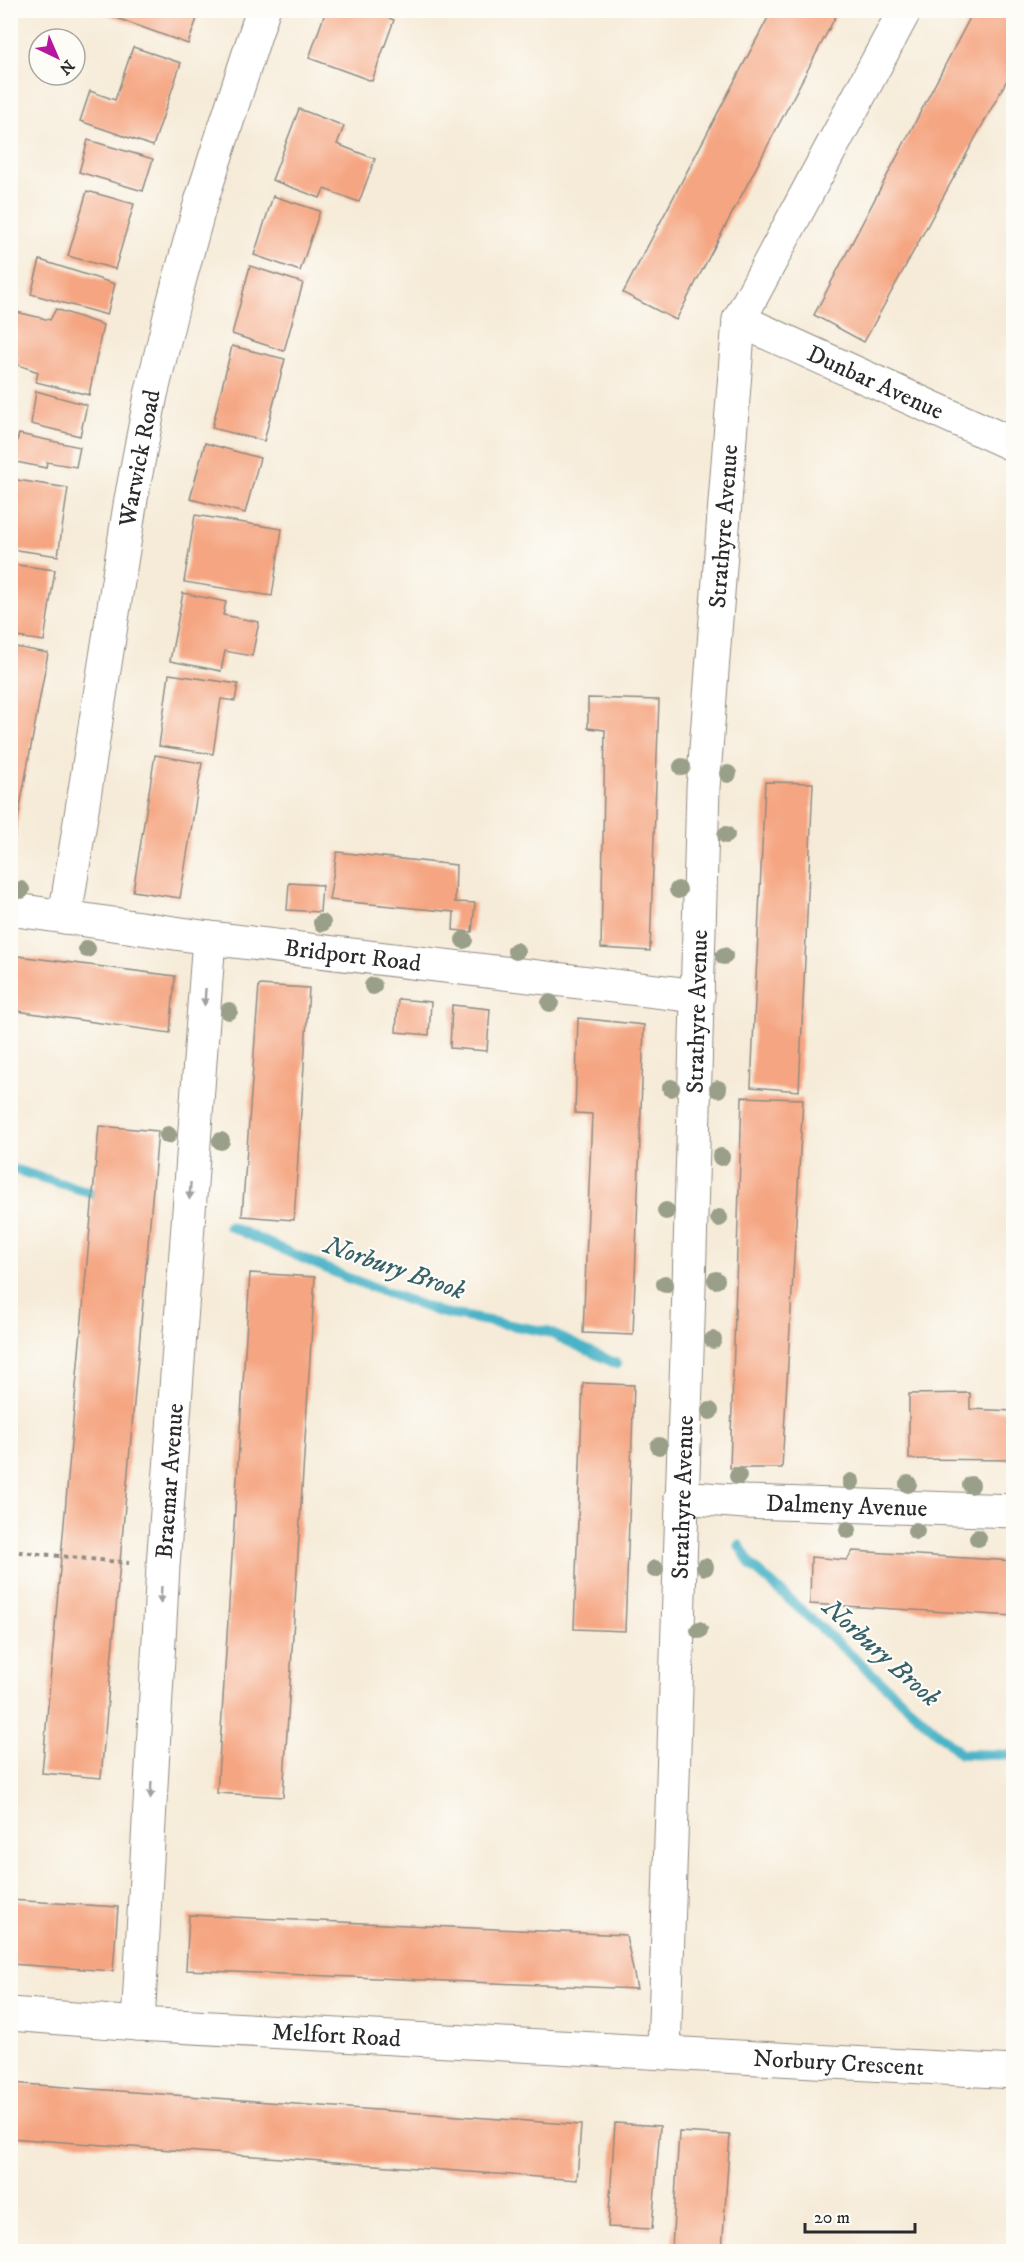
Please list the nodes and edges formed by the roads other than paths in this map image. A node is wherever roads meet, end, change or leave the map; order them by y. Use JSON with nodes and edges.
{"nodes":[{"id":1,"x":263,"y":10,"type":"edge"},
{"id":2,"x":905,"y":10,"type":"edge"},
{"id":3,"x":739,"y":320,"type":"junction"},
{"id":4,"x":1014,"y":445,"type":"edge"},
{"id":5,"x":10,"y":909,"type":"edge"},
{"id":6,"x":65,"y":917,"type":"junction"},
{"id":7,"x":209,"y":938,"type":"junction"},
{"id":8,"x":698,"y":996,"type":"junction"},
{"id":9,"x":681,"y":1497,"type":"junction"},
{"id":10,"x":1014,"y":1511,"type":"edge"},
{"id":11,"x":10,"y":2014,"type":"edge"},
{"id":12,"x":138,"y":2024,"type":"junction"},
{"id":13,"x":664,"y":2053,"type":"junction"},
{"id":14,"x":1014,"y":2072,"type":"edge"}],
"edges":[{"from":1,"to":6,"type":"street","name":"Warwick Road"},
{"from":2,"to":3,"type":"street","name":"Strathyre Avenue"},
{"from":3,"to":4,"type":"street","name":"Dunbar Avenue"},
{"from":3,"to":8,"type":"street","name":"Strathyre Avenue"},
{"from":5,"to":6,"type":"street","name":"Bridport Road"},
{"from":6,"to":7,"type":"street","name":"Bridport Road"},
{"from":7,"to":8,"type":"street","name":"Bridport Road"},
{"from":7,"to":12,"type":"street","name":"Braemar Avenue","one_way":true},
{"from":8,"to":9,"type":"street","name":"Strathyre Avenue"},
{"from":9,"to":10,"type":"street","name":"Dalmeny Avenue"},
{"from":9,"to":13,"type":"street","name":"Strathyre Avenue"},
{"from":11,"to":12,"type":"street","name":"Melfort Road"},
{"from":12,"to":13,"type":"street","name":"Melfort Road"},
{"from":13,"to":14,"type":"street","name":"Norbury Crescent"}]}
